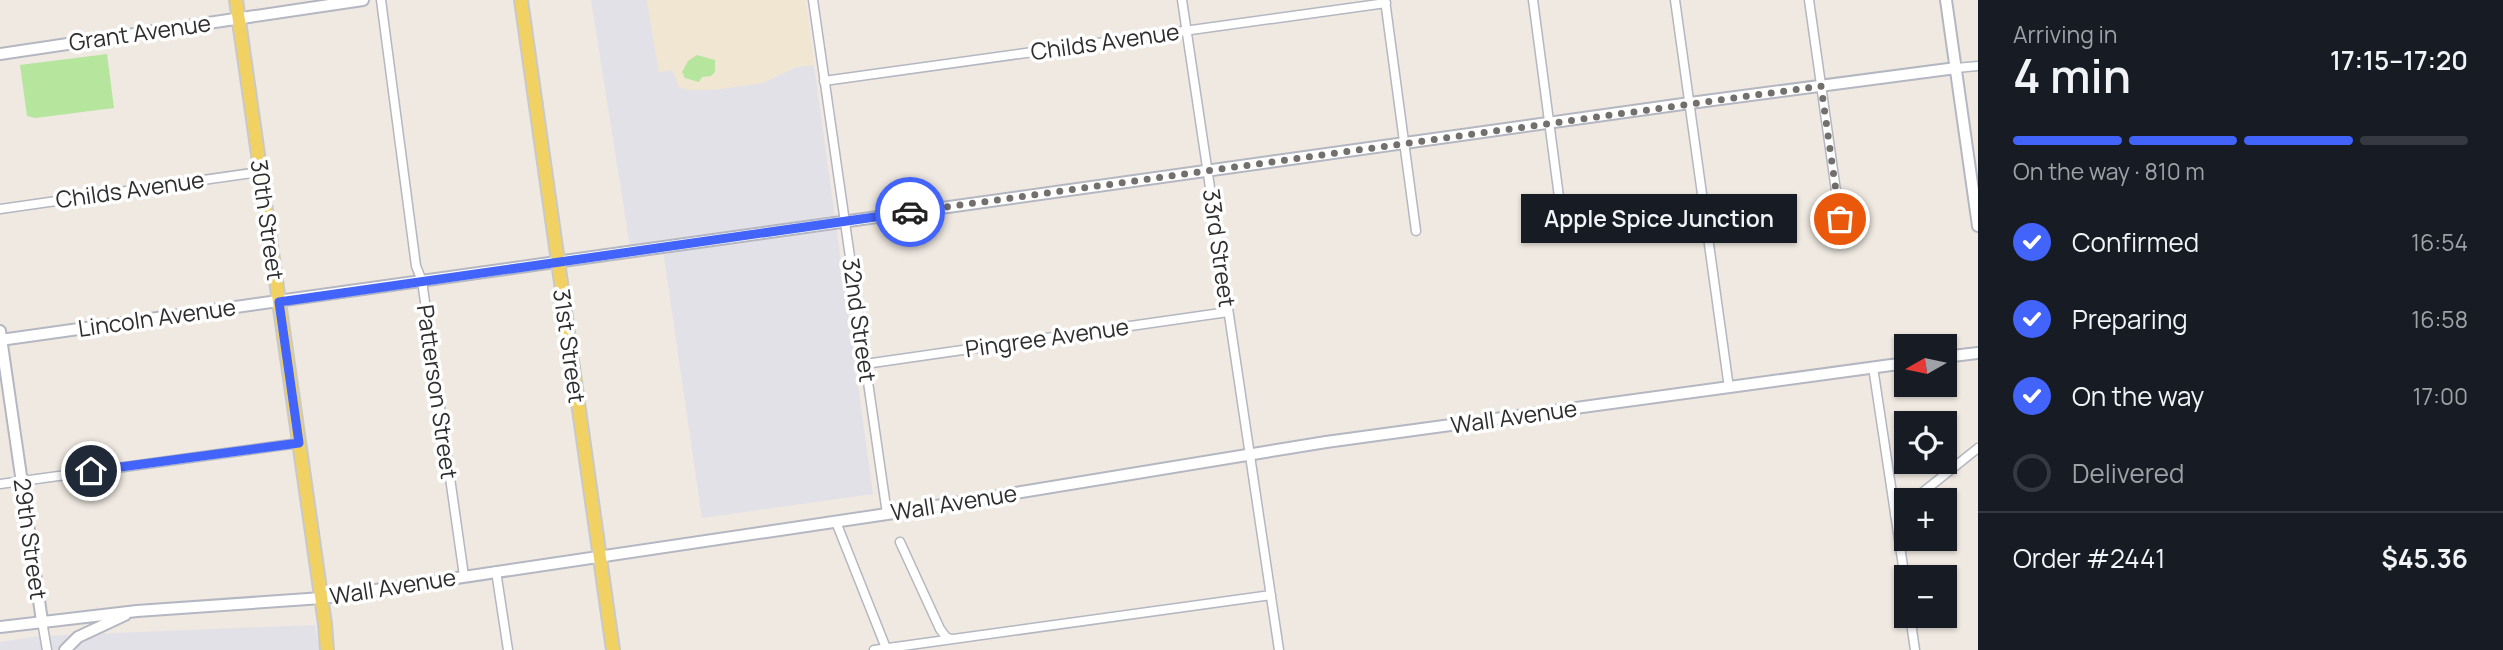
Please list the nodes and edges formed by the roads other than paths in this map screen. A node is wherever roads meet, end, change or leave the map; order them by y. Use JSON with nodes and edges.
{"nodes":[{"id":1,"x":236,"y":0,"type":"edge"},
{"id":2,"x":363,"y":0,"type":"edge"},
{"id":3,"x":381,"y":0,"type":"edge"},
{"id":4,"x":521,"y":0,"type":"edge"},
{"id":5,"x":813,"y":0,"type":"edge"},
{"id":6,"x":1182,"y":0,"type":"edge"},
{"id":7,"x":1533,"y":0,"type":"edge"},
{"id":8,"x":1675,"y":0,"type":"edge"},
{"id":9,"x":1809,"y":0,"type":"edge"},
{"id":10,"x":1946,"y":0,"type":"edge"},
{"id":11,"x":1385,"y":2,"type":"edge"},
{"id":12,"x":238,"y":19,"type":"junction"},
{"id":13,"x":1186,"y":30,"type":"junction"},
{"id":14,"x":0,"y":54,"type":"edge"},
{"id":15,"x":1978,"y":65,"type":"edge"},
{"id":16,"x":1956,"y":68,"type":"junction"},
{"id":17,"x":824,"y":81,"type":"junction"},
{"id":18,"x":1821,"y":86,"type":"junction"},
{"id":19,"x":1690,"y":103,"type":"junction"},
{"id":20,"x":1551,"y":122,"type":"junction"},
{"id":21,"x":1405,"y":143,"type":"junction"},
{"id":22,"x":1207,"y":171,"type":"junction"},
{"id":23,"x":259,"y":172,"type":"junction"},
{"id":24,"x":0,"y":209,"type":"edge"},
{"id":25,"x":1561,"y":212,"type":"dead end"},
{"id":26,"x":1840,"y":219,"type":"dead end"},
{"id":27,"x":845,"y":222,"type":"junction"},
{"id":28,"x":1978,"y":226,"type":"edge"},
{"id":29,"x":1416,"y":231,"type":"dead end"},
{"id":30,"x":558,"y":263,"type":"junction"},
{"id":31,"x":422,"y":281,"type":"junction"},
{"id":32,"x":279,"y":302,"type":"junction"},
{"id":33,"x":1228,"y":312,"type":"junction"},
{"id":34,"x":0,"y":337,"type":"edge"},
{"id":35,"x":1978,"y":353,"type":"edge"},
{"id":36,"x":1957,"y":355,"type":"edge"},
{"id":37,"x":865,"y":364,"type":"junction"},
{"id":38,"x":1894,"y":364,"type":"edge"},
{"id":39,"x":1873,"y":367,"type":"junction"},
{"id":40,"x":1729,"y":388,"type":"junction"},
{"id":41,"x":299,"y":443,"type":"junction"},
{"id":42,"x":1978,"y":448,"type":"edge"},
{"id":43,"x":1250,"y":455,"type":"junction"},
{"id":44,"x":22,"y":481,"type":"junction"},
{"id":45,"x":0,"y":484,"type":"edge"},
{"id":46,"x":1928,"y":488,"type":"edge"},
{"id":47,"x":1894,"y":508,"type":"edge"},
{"id":48,"x":887,"y":514,"type":"junction"},
{"id":49,"x":836,"y":522,"type":"junction"},
{"id":50,"x":900,"y":542,"type":"dead end"},
{"id":51,"x":598,"y":556,"type":"junction"},
{"id":52,"x":496,"y":571,"type":"junction"},
{"id":53,"x":464,"y":576,"type":"junction"},
{"id":54,"x":1271,"y":595,"type":"junction"},
{"id":55,"x":321,"y":598,"type":"junction"},
{"id":56,"x":136,"y":611,"type":"junction"},
{"id":57,"x":42,"y":621,"type":"junction"},
{"id":58,"x":0,"y":627,"type":"edge"},
{"id":59,"x":1912,"y":628,"type":"edge"},
{"id":60,"x":951,"y":639,"type":"junction"},
{"id":61,"x":886,"y":648,"type":"edge"},
{"id":62,"x":327,"y":649,"type":"edge"},
{"id":63,"x":47,"y":650,"type":"edge"},
{"id":64,"x":65,"y":650,"type":"edge"},
{"id":65,"x":508,"y":650,"type":"edge"},
{"id":66,"x":613,"y":650,"type":"edge"},
{"id":67,"x":874,"y":650,"type":"edge"},
{"id":68,"x":1279,"y":650,"type":"edge"},
{"id":69,"x":1915,"y":650,"type":"edge"}],
"edges":[{"from":1,"to":12,"type":"main road","name":"30th Street"},
{"from":2,"to":12,"type":"street","name":"Grant Avenue"},
{"from":3,"to":31,"type":"street","name":"Patterson Street"},
{"from":4,"to":30,"type":"main road","name":"31st Street"},
{"from":5,"to":17,"type":"street","name":"32nd Street"},
{"from":6,"to":13,"type":"street","name":"33rd Street"},
{"from":7,"to":20,"type":"street"},
{"from":8,"to":19,"type":"street"},
{"from":9,"to":18,"type":"street"},
{"from":10,"to":16,"type":"street"},
{"from":11,"to":13,"type":"street","name":"Childs Avenue"},
{"from":11,"to":21,"type":"street"},
{"from":12,"to":14,"type":"street","name":"Grant Avenue"},
{"from":12,"to":23,"type":"main road","name":"30th Street"},
{"from":13,"to":17,"type":"street","name":"Childs Avenue"},
{"from":13,"to":22,"type":"street","name":"33rd Street"},
{"from":15,"to":16,"type":"street","name":"Lincoln Avenue"},
{"from":16,"to":18,"type":"street","name":"Lincoln Avenue"},
{"from":16,"to":28,"type":"street"},
{"from":17,"to":27,"type":"street","name":"32nd Street"},
{"from":18,"to":19,"type":"street","name":"Lincoln Avenue"},
{"from":18,"to":26,"type":"street"},
{"from":19,"to":20,"type":"street","name":"Lincoln Avenue"},
{"from":19,"to":40,"type":"street"},
{"from":20,"to":21,"type":"street","name":"Lincoln Avenue"},
{"from":20,"to":25,"type":"street"},
{"from":21,"to":22,"type":"street","name":"Lincoln Avenue"},
{"from":21,"to":29,"type":"street"},
{"from":22,"to":27,"type":"street","name":"Lincoln Avenue"},
{"from":22,"to":33,"type":"street","name":"33rd Street"},
{"from":23,"to":24,"type":"street","name":"Childs Avenue"},
{"from":23,"to":32,"type":"main road","name":"30th Street"},
{"from":27,"to":30,"type":"street","name":"Lincoln Avenue"},
{"from":27,"to":37,"type":"street","name":"32nd Street"},
{"from":30,"to":31,"type":"street","name":"Lincoln Avenue"},
{"from":30,"to":51,"type":"main road","name":"31st Street"},
{"from":31,"to":32,"type":"street","name":"Lincoln Avenue"},
{"from":31,"to":53,"type":"street","name":"Patterson Street"},
{"from":32,"to":34,"type":"street","name":"Lincoln Avenue"},
{"from":32,"to":41,"type":"main road","name":"30th Street"},
{"from":33,"to":37,"type":"street","name":"Pingree Avenue"},
{"from":33,"to":43,"type":"street","name":"33rd Street"},
{"from":34,"to":44,"type":"street","name":"29th Street"},
{"from":35,"to":36,"type":"street"},
{"from":37,"to":48,"type":"street","name":"32nd Street"},
{"from":38,"to":39,"type":"street","name":"Wall Avenue"},
{"from":39,"to":40,"type":"street","name":"Wall Avenue"},
{"from":39,"to":47,"type":"street"},
{"from":40,"to":43,"type":"street","name":"Wall Avenue"},
{"from":41,"to":44,"type":"street"},
{"from":41,"to":55,"type":"main road","name":"30th Street"},
{"from":42,"to":46,"type":"street"},
{"from":43,"to":48,"type":"street","name":"Wall Avenue"},
{"from":43,"to":54,"type":"street","name":"33rd Street"},
{"from":44,"to":45,"type":"street"},
{"from":44,"to":57,"type":"street","name":"29th Street"},
{"from":48,"to":49,"type":"street","name":"Wall Avenue"},
{"from":49,"to":51,"type":"street","name":"Wall Avenue"},
{"from":49,"to":61,"type":"street"},
{"from":50,"to":60,"type":"street"},
{"from":51,"to":52,"type":"street","name":"Wall Avenue"},
{"from":51,"to":66,"type":"main road","name":"31st Street"},
{"from":52,"to":53,"type":"street","name":"Wall Avenue"},
{"from":52,"to":65,"type":"street"},
{"from":53,"to":55,"type":"street","name":"Wall Avenue"},
{"from":54,"to":60,"type":"street"},
{"from":54,"to":68,"type":"street","name":"33rd Street"},
{"from":55,"to":56,"type":"street","name":"Wall Avenue"},
{"from":55,"to":62,"type":"main road","name":"30th Street"},
{"from":56,"to":57,"type":"street","name":"Wall Avenue"},
{"from":56,"to":64,"type":"street"},
{"from":57,"to":58,"type":"street","name":"Wall Avenue"},
{"from":57,"to":63,"type":"street"},
{"from":59,"to":69,"type":"street"},
{"from":60,"to":61,"type":"street"},
{"from":61,"to":67,"type":"street"}]}
